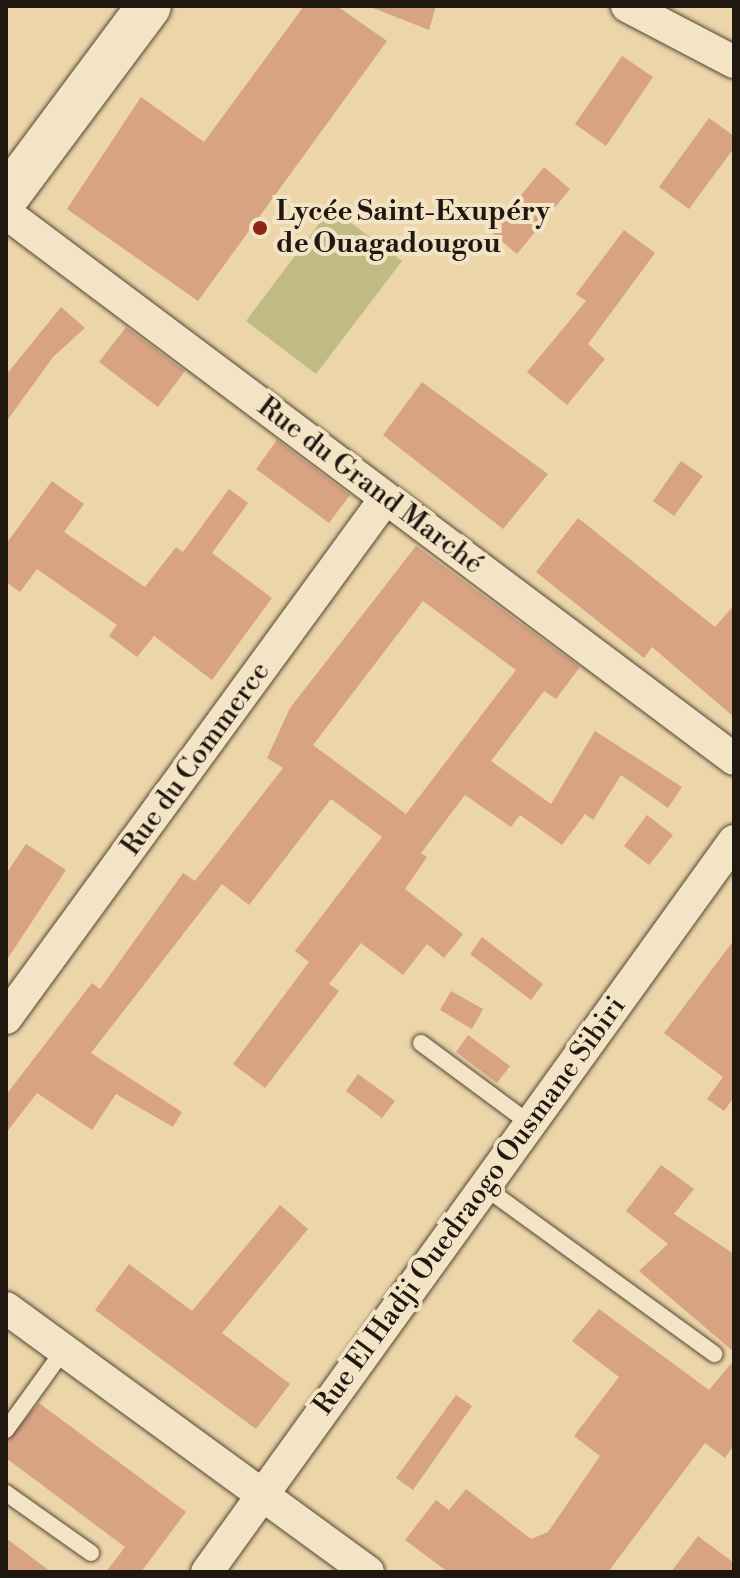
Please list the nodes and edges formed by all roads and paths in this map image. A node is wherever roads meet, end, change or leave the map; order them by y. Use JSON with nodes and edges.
{"nodes":[{"id":1,"x":149,"y":6,"type":"edge"},
{"id":2,"x":627,"y":6,"type":"edge"},
{"id":3,"x":734,"y":62,"type":"edge"},
{"id":4,"x":6,"y":198,"type":"edge"},
{"id":5,"x":6,"y":213,"type":"edge"},
{"id":6,"x":385,"y":499,"type":"junction"},
{"id":7,"x":734,"y":759,"type":"edge"},
{"id":8,"x":734,"y":841,"type":"edge"},
{"id":9,"x":6,"y":1018,"type":"edge"},
{"id":10,"x":421,"y":1043,"type":"dead end"},
{"id":11,"x":529,"y":1123,"type":"junction"},
{"id":12,"x":483,"y":1186,"type":"junction"},
{"id":13,"x":6,"y":1308,"type":"edge"},
{"id":14,"x":63,"y":1351,"type":"junction"},
{"id":15,"x":714,"y":1354,"type":"dead end"},
{"id":16,"x":6,"y":1430,"type":"edge"},
{"id":17,"x":6,"y":1493,"type":"edge"},
{"id":18,"x":262,"y":1497,"type":"junction"},
{"id":19,"x":91,"y":1553,"type":"dead end"},
{"id":20,"x":207,"y":1572,"type":"edge"},
{"id":21,"x":368,"y":1572,"type":"edge"}],
"edges":[{"from":1,"to":4,"type":"main road"},
{"from":2,"to":3,"type":"street"},
{"from":5,"to":6,"type":"street","name":"Rue du Grand Marché"},
{"from":6,"to":7,"type":"street","name":"Rue du Grand Marché"},
{"from":6,"to":9,"type":"street","name":"Rue du Commerce"},
{"from":8,"to":11,"type":"street","name":"Rue El Hadji Ouedraogo Ousmane Sibiri"},
{"from":10,"to":11,"type":"lane"},
{"from":11,"to":12,"type":"street","name":"Rue El Hadji Ouedraogo Ousmane Sibiri"},
{"from":12,"to":15,"type":"lane"},
{"from":12,"to":18,"type":"street","name":"Rue El Hadji Ouedraogo Ousmane Sibiri"},
{"from":13,"to":14,"type":"street"},
{"from":14,"to":16,"type":"lane"},
{"from":14,"to":18,"type":"street"},
{"from":17,"to":19,"type":"lane"},
{"from":18,"to":20,"type":"street","name":"Rue El Hadji Ouedraogo Ousmane Sibiri"},
{"from":18,"to":21,"type":"street"}]}
